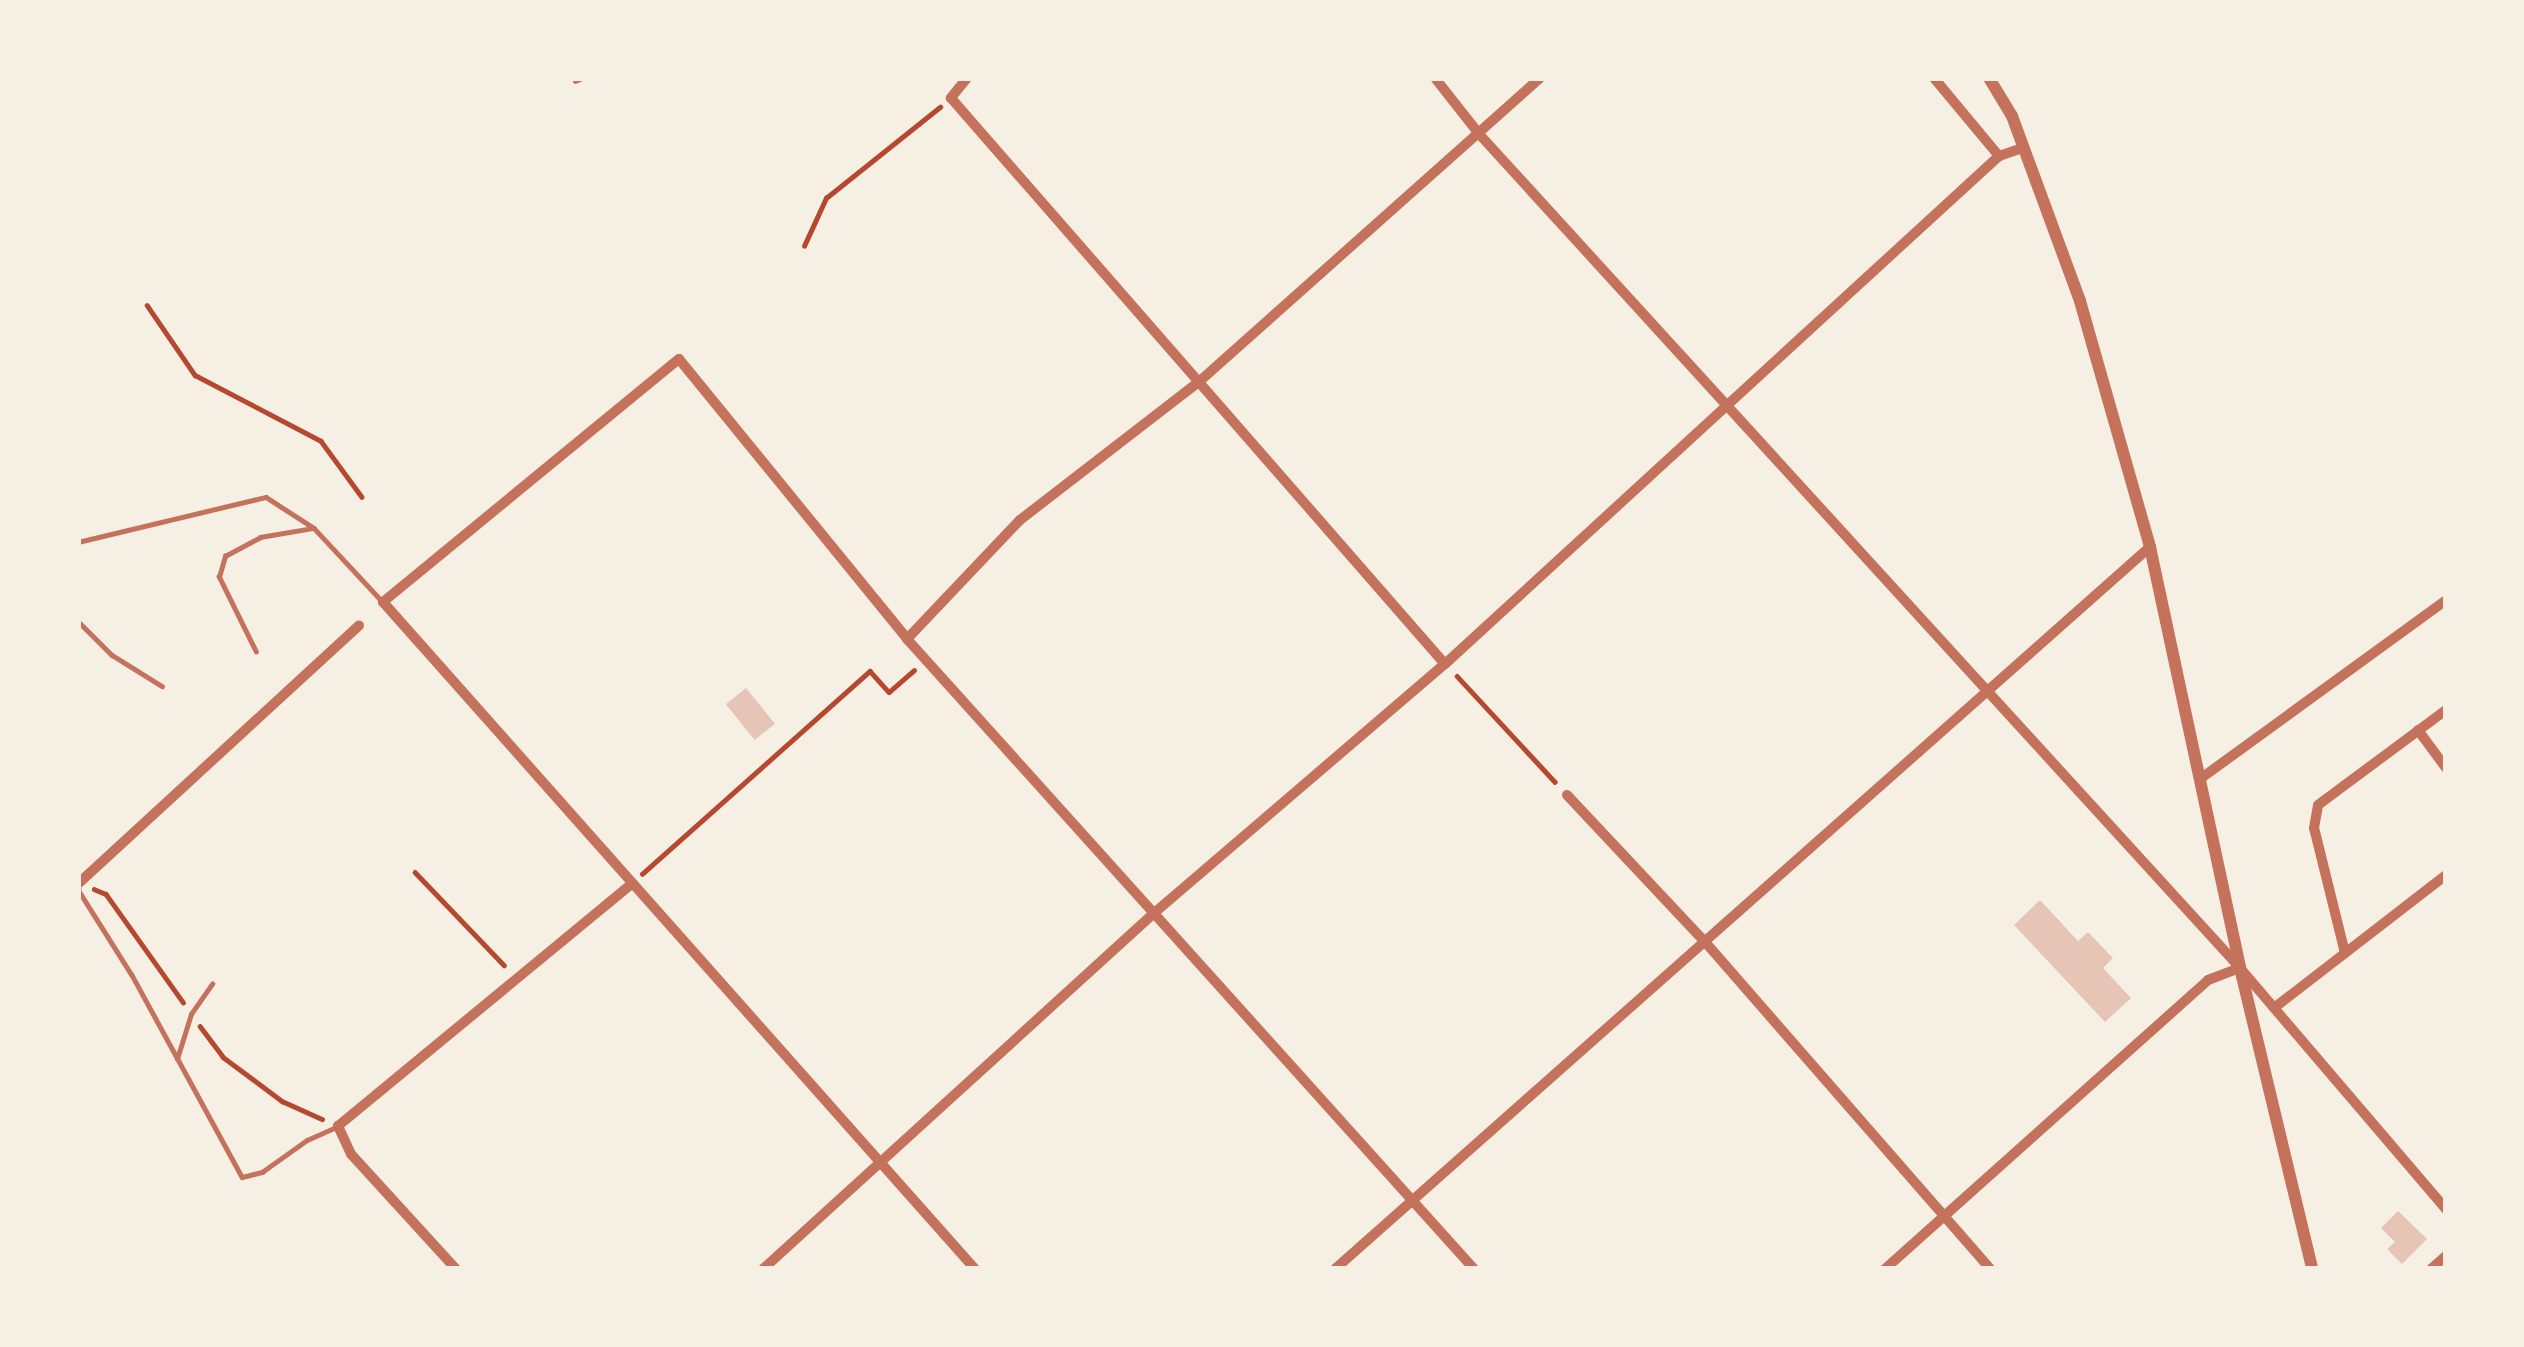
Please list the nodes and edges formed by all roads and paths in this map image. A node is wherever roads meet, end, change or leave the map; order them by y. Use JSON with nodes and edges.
{"nodes":[{"id":1,"x":968,"y":78,"type":"edge"},
{"id":2,"x":1435,"y":78,"type":"edge"},
{"id":3,"x":1540,"y":78,"type":"edge"},
{"id":4,"x":1934,"y":78,"type":"edge"},
{"id":5,"x":1989,"y":78,"type":"edge"},
{"id":6,"x":951,"y":98,"type":"junction"},
{"id":7,"x":1480,"y":134,"type":"junction"},
{"id":8,"x":2021,"y":148,"type":"junction"},
{"id":9,"x":1999,"y":156,"type":"junction"},
{"id":10,"x":804,"y":246,"type":"dead end"},
{"id":11,"x":146,"y":305,"type":"dead end"},
{"id":12,"x":1202,"y":380,"type":"junction"},
{"id":13,"x":1729,"y":406,"type":"junction"},
{"id":14,"x":362,"y":497,"type":"dead end"},
{"id":15,"x":314,"y":528,"type":"junction"},
{"id":16,"x":78,"y":542,"type":"edge"},
{"id":17,"x":2150,"y":547,"type":"junction"},
{"id":18,"x":2446,"y":600,"type":"edge"},
{"id":19,"x":383,"y":602,"type":"junction"},
{"id":20,"x":78,"y":620,"type":"edge"},
{"id":21,"x":359,"y":625,"type":"dead end"},
{"id":22,"x":907,"y":639,"type":"junction"},
{"id":23,"x":256,"y":652,"type":"dead end"},
{"id":24,"x":926,"y":660,"type":"junction"},
{"id":25,"x":1445,"y":664,"type":"junction"},
{"id":26,"x":162,"y":686,"type":"dead end"},
{"id":27,"x":1987,"y":688,"type":"junction"},
{"id":28,"x":2446,"y":710,"type":"edge"},
{"id":29,"x":2418,"y":730,"type":"junction"},
{"id":30,"x":2446,"y":768,"type":"edge"},
{"id":31,"x":2200,"y":778,"type":"junction"},
{"id":32,"x":1568,"y":795,"type":"joint"},
{"id":33,"x":415,"y":872,"type":"dead end"},
{"id":34,"x":2446,"y":874,"type":"edge"},
{"id":35,"x":79,"y":881,"type":"edge"},
{"id":36,"x":629,"y":886,"type":"junction"},
{"id":37,"x":1154,"y":914,"type":"junction"},
{"id":38,"x":1706,"y":943,"type":"junction"},
{"id":39,"x":2345,"y":953,"type":"junction"},
{"id":40,"x":2240,"y":968,"type":"junction"},
{"id":41,"x":508,"y":969,"type":"dead end"},
{"id":42,"x":212,"y":984,"type":"dead end"},
{"id":43,"x":2274,"y":1008,"type":"junction"},
{"id":44,"x":177,"y":1059,"type":"junction"},
{"id":45,"x":338,"y":1126,"type":"junction"},
{"id":46,"x":882,"y":1166,"type":"junction"},
{"id":47,"x":1412,"y":1201,"type":"junction"},
{"id":48,"x":2446,"y":1209,"type":"edge"},
{"id":49,"x":1943,"y":1217,"type":"junction"},
{"id":50,"x":2446,"y":1256,"type":"edge"},
{"id":51,"x":456,"y":1269,"type":"edge"},
{"id":52,"x":763,"y":1269,"type":"edge"},
{"id":53,"x":976,"y":1269,"type":"edge"},
{"id":54,"x":1335,"y":1269,"type":"edge"},
{"id":55,"x":1474,"y":1269,"type":"edge"},
{"id":56,"x":1885,"y":1269,"type":"edge"},
{"id":57,"x":1990,"y":1269,"type":"edge"},
{"id":58,"x":2312,"y":1269,"type":"edge"},
{"id":59,"x":2432,"y":1269,"type":"edge"}],
"edges":[{"from":1,"to":6,"type":"street"},
{"from":2,"to":7,"type":"street"},
{"from":3,"to":7,"type":"street"},
{"from":4,"to":9,"type":"street"},
{"from":5,"to":8,"type":"street"},
{"from":6,"to":10,"type":"path"},
{"from":6,"to":12,"type":"street"},
{"from":7,"to":12,"type":"street"},
{"from":7,"to":13,"type":"street"},
{"from":8,"to":9,"type":"street"},
{"from":8,"to":17,"type":"street"},
{"from":9,"to":13,"type":"street"},
{"from":11,"to":14,"type":"path"},
{"from":12,"to":22,"type":"street"},
{"from":12,"to":25,"type":"street"},
{"from":13,"to":25,"type":"street"},
{"from":13,"to":27,"type":"street"},
{"from":15,"to":16,"type":"lane"},
{"from":15,"to":19,"type":"lane"},
{"from":15,"to":23,"type":"lane"},
{"from":17,"to":27,"type":"street"},
{"from":17,"to":31,"type":"street"},
{"from":18,"to":31,"type":"street"},
{"from":19,"to":22,"type":"street"},
{"from":19,"to":36,"type":"street"},
{"from":20,"to":26,"type":"lane"},
{"from":21,"to":35,"type":"street"},
{"from":22,"to":24,"type":"street"},
{"from":24,"to":36,"type":"path"},
{"from":24,"to":37,"type":"street"},
{"from":25,"to":32,"type":"path"},
{"from":25,"to":37,"type":"street"},
{"from":27,"to":38,"type":"street"},
{"from":27,"to":40,"type":"street"},
{"from":28,"to":29,"type":"street"},
{"from":29,"to":30,"type":"street"},
{"from":29,"to":39,"type":"street"},
{"from":31,"to":40,"type":"street"},
{"from":32,"to":38,"type":"street"},
{"from":33,"to":41,"type":"path"},
{"from":34,"to":39,"type":"street"},
{"from":35,"to":44,"type":"lane"},
{"from":36,"to":45,"type":"street"},
{"from":36,"to":46,"type":"street"},
{"from":37,"to":46,"type":"street"},
{"from":37,"to":47,"type":"street"},
{"from":38,"to":47,"type":"street"},
{"from":38,"to":49,"type":"street"},
{"from":39,"to":43,"type":"street"},
{"from":40,"to":43,"type":"street"},
{"from":40,"to":49,"type":"street"},
{"from":40,"to":58,"type":"street"},
{"from":42,"to":44,"type":"lane"},
{"from":43,"to":48,"type":"street"},
{"from":44,"to":45,"type":"lane"},
{"from":45,"to":51,"type":"street"},
{"from":46,"to":52,"type":"street"},
{"from":46,"to":53,"type":"street"},
{"from":47,"to":54,"type":"street"},
{"from":47,"to":55,"type":"street"},
{"from":49,"to":56,"type":"street"},
{"from":49,"to":57,"type":"street"},
{"from":50,"to":59,"type":"street"}]}
